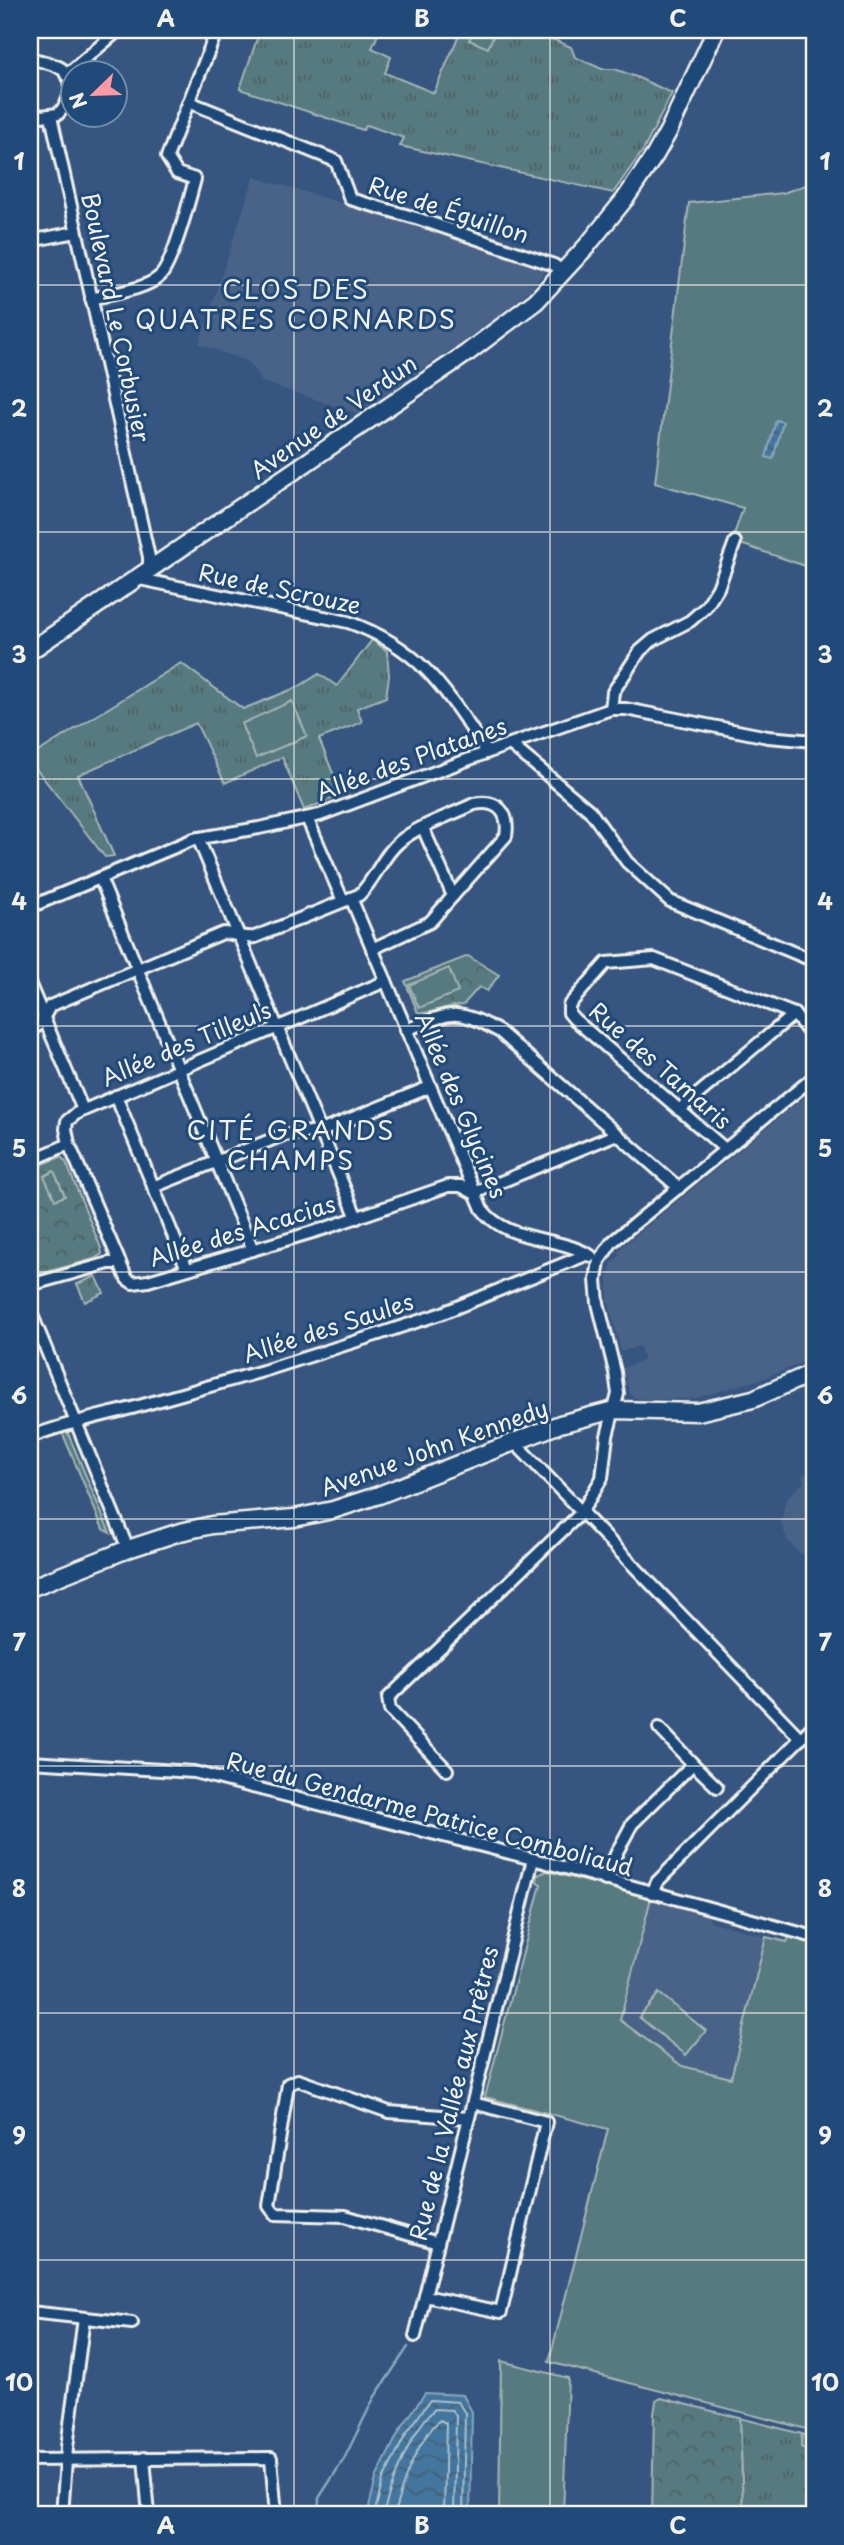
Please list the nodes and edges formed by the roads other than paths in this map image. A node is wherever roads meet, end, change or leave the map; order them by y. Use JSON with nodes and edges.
{"nodes":[{"id":1,"x":119,"y":30,"type":"edge"},
{"id":2,"x":216,"y":30,"type":"edge"},
{"id":3,"x":713,"y":32,"type":"edge"},
{"id":4,"x":30,"y":58,"type":"edge"},
{"id":5,"x":84,"y":60,"type":"edge"},
{"id":6,"x":60,"y":69,"type":"edge"},
{"id":7,"x":189,"y":102,"type":"junction"},
{"id":8,"x":60,"y":111,"type":"edge"},
{"id":9,"x":30,"y":112,"type":"edge"},
{"id":10,"x":51,"y":116,"type":"junction"},
{"id":11,"x":76,"y":232,"type":"junction"},
{"id":12,"x":30,"y":241,"type":"edge"},
{"id":13,"x":564,"y":272,"type":"junction"},
{"id":14,"x":91,"y":299,"type":"junction"},
{"id":15,"x":735,"y":542,"type":"dead end"},
{"id":16,"x":149,"y":569,"type":"junction"},
{"id":17,"x":135,"y":578,"type":"junction"},
{"id":18,"x":30,"y":651,"type":"edge"},
{"id":19,"x":611,"y":709,"type":"junction"},
{"id":20,"x":814,"y":741,"type":"edge"},
{"id":21,"x":510,"y":744,"type":"junction"},
{"id":22,"x":487,"y":752,"type":"junction"},
{"id":23,"x":307,"y":818,"type":"junction"},
{"id":24,"x":423,"y":828,"type":"junction"},
{"id":25,"x":198,"y":838,"type":"junction"},
{"id":26,"x":100,"y":878,"type":"junction"},
{"id":27,"x":453,"y":896,"type":"junction"},
{"id":28,"x":347,"y":900,"type":"junction"},
{"id":29,"x":30,"y":907,"type":"edge"},
{"id":30,"x":241,"y":938,"type":"junction"},
{"id":31,"x":372,"y":949,"type":"junction"},
{"id":32,"x":814,"y":961,"type":"edge"},
{"id":33,"x":137,"y":970,"type":"junction"},
{"id":34,"x":386,"y":981,"type":"junction"},
{"id":35,"x":30,"y":985,"type":"edge"},
{"id":36,"x":794,"y":1014,"type":"junction"},
{"id":37,"x":44,"y":1016,"type":"junction"},
{"id":38,"x":278,"y":1027,"type":"junction"},
{"id":39,"x":406,"y":1030,"type":"junction"},
{"id":40,"x":30,"y":1031,"type":"edge"},
{"id":41,"x":814,"y":1039,"type":"edge"},
{"id":42,"x":179,"y":1069,"type":"junction"},
{"id":43,"x":814,"y":1077,"type":"edge"},
{"id":44,"x":430,"y":1087,"type":"junction"},
{"id":45,"x":116,"y":1096,"type":"junction"},
{"id":46,"x":83,"y":1110,"type":"junction"},
{"id":47,"x":679,"y":1110,"type":"junction"},
{"id":48,"x":321,"y":1131,"type":"junction"},
{"id":49,"x":617,"y":1134,"type":"junction"},
{"id":50,"x":69,"y":1144,"type":"junction"},
{"id":51,"x":725,"y":1149,"type":"junction"},
{"id":52,"x":30,"y":1161,"type":"edge"},
{"id":53,"x":217,"y":1162,"type":"junction"},
{"id":54,"x":153,"y":1186,"type":"junction"},
{"id":55,"x":679,"y":1188,"type":"junction"},
{"id":56,"x":474,"y":1193,"type":"junction"},
{"id":57,"x":357,"y":1218,"type":"junction"},
{"id":58,"x":253,"y":1250,"type":"junction"},
{"id":59,"x":588,"y":1254,"type":"junction"},
{"id":60,"x":599,"y":1261,"type":"junction"},
{"id":61,"x":120,"y":1263,"type":"junction"},
{"id":62,"x":187,"y":1269,"type":"junction"},
{"id":63,"x":30,"y":1284,"type":"edge"},
{"id":64,"x":30,"y":1310,"type":"edge"},
{"id":65,"x":814,"y":1372,"type":"edge"},
{"id":66,"x":614,"y":1410,"type":"junction"},
{"id":67,"x":75,"y":1421,"type":"junction"},
{"id":68,"x":30,"y":1437,"type":"edge"},
{"id":69,"x":514,"y":1442,"type":"junction"},
{"id":70,"x":581,"y":1513,"type":"junction"},
{"id":71,"x":128,"y":1549,"type":"junction"},
{"id":72,"x":30,"y":1588,"type":"edge"},
{"id":73,"x":814,"y":1726,"type":"edge"},
{"id":74,"x":659,"y":1728,"type":"dead end"},
{"id":75,"x":801,"y":1739,"type":"junction"},
{"id":76,"x":30,"y":1762,"type":"edge"},
{"id":77,"x":693,"y":1764,"type":"junction"},
{"id":78,"x":447,"y":1770,"type":"dead end"},
{"id":79,"x":717,"y":1787,"type":"dead end"},
{"id":80,"x":533,"y":1859,"type":"junction"},
{"id":81,"x":605,"y":1880,"type":"junction"},
{"id":82,"x":652,"y":1893,"type":"junction"},
{"id":83,"x":814,"y":1937,"type":"edge"},
{"id":84,"x":474,"y":2103,"type":"junction"},
{"id":85,"x":468,"y":2118,"type":"junction"},
{"id":86,"x":438,"y":2243,"type":"junction"},
{"id":87,"x":425,"y":2296,"type":"junction"},
{"id":88,"x":30,"y":2312,"type":"edge"},
{"id":89,"x":84,"y":2318,"type":"junction"},
{"id":90,"x":132,"y":2323,"type":"dead end"},
{"id":91,"x":415,"y":2336,"type":"dead end"},
{"id":92,"x":144,"y":2458,"type":"junction"},
{"id":93,"x":30,"y":2460,"type":"edge"},
{"id":94,"x":65,"y":2460,"type":"junction"},
{"id":95,"x":62,"y":2515,"type":"edge"},
{"id":96,"x":149,"y":2515,"type":"edge"},
{"id":97,"x":276,"y":2515,"type":"edge"}],
"edges":[{"from":1,"to":5,"type":"street"},
{"from":2,"to":7,"type":"street"},
{"from":3,"to":13,"type":"main road","name":"Avenue de Verdun"},
{"from":4,"to":6,"type":"street"},
{"from":7,"to":13,"type":"street","name":"Rue de Éguillon"},
{"from":7,"to":14,"type":"street"},
{"from":8,"to":10,"type":"street"},
{"from":9,"to":10,"type":"street"},
{"from":10,"to":11,"type":"street","name":"Boulevard Le Corbusier"},
{"from":11,"to":12,"type":"street"},
{"from":11,"to":14,"type":"street","name":"Boulevard Le Corbusier"},
{"from":13,"to":16,"type":"main road","name":"Avenue de Verdun"},
{"from":14,"to":16,"type":"street","name":"Boulevard Le Corbusier"},
{"from":15,"to":19,"type":"street"},
{"from":16,"to":17,"type":"main road","name":"Avenue de Verdun"},
{"from":17,"to":18,"type":"main road","name":"Avenue de Verdun"},
{"from":17,"to":22,"type":"street","name":"Rue de Scrouze"},
{"from":19,"to":20,"type":"street","name":"Allée des Platanes"},
{"from":19,"to":21,"type":"street","name":"Allée des Platanes"},
{"from":21,"to":22,"type":"street","name":"Allée des Platanes"},
{"from":21,"to":32,"type":"street"},
{"from":22,"to":23,"type":"street","name":"Allée des Platanes"},
{"from":23,"to":25,"type":"street","name":"Allée des Platanes"},
{"from":23,"to":28,"type":"street","name":"Allée des Glycines"},
{"from":24,"to":27,"type":"street"},
{"from":24,"to":27,"type":"street"},
{"from":24,"to":28,"type":"street"},
{"from":25,"to":26,"type":"street","name":"Allée des Platanes"},
{"from":25,"to":30,"type":"street"},
{"from":26,"to":29,"type":"street","name":"Allée des Platanes"},
{"from":26,"to":33,"type":"street"},
{"from":27,"to":31,"type":"street"},
{"from":28,"to":30,"type":"street"},
{"from":28,"to":31,"type":"street","name":"Allée des Glycines"},
{"from":30,"to":33,"type":"street"},
{"from":30,"to":38,"type":"street"},
{"from":31,"to":34,"type":"street","name":"Allée des Glycines"},
{"from":33,"to":37,"type":"street"},
{"from":33,"to":42,"type":"street"},
{"from":34,"to":38,"type":"street","name":"Allée des Tilleuls"},
{"from":34,"to":39,"type":"street","name":"Allée des Glycines"},
{"from":35,"to":37,"type":"street"},
{"from":36,"to":41,"type":"street"},
{"from":36,"to":47,"type":"street"},
{"from":36,"to":47,"type":"street","name":"Rue des Tamaris"},
{"from":37,"to":40,"type":"street"},
{"from":37,"to":46,"type":"street"},
{"from":38,"to":42,"type":"street","name":"Allée des Tilleuls"},
{"from":38,"to":48,"type":"street"},
{"from":39,"to":44,"type":"street","name":"Allée des Glycines"},
{"from":39,"to":49,"type":"street"},
{"from":42,"to":45,"type":"street","name":"Allée des Tilleuls"},
{"from":42,"to":53,"type":"street"},
{"from":43,"to":51,"type":"street"},
{"from":44,"to":48,"type":"street"},
{"from":44,"to":56,"type":"street","name":"Allée des Glycines"},
{"from":45,"to":46,"type":"street","name":"Allée des Tilleuls"},
{"from":45,"to":54,"type":"street"},
{"from":46,"to":50,"type":"street","name":"Allée des Tilleuls"},
{"from":47,"to":51,"type":"street","name":"Rue des Tamaris"},
{"from":48,"to":53,"type":"street"},
{"from":48,"to":57,"type":"street"},
{"from":49,"to":55,"type":"street"},
{"from":49,"to":56,"type":"street"},
{"from":50,"to":52,"type":"street"},
{"from":50,"to":61,"type":"street"},
{"from":51,"to":55,"type":"street"},
{"from":53,"to":54,"type":"street"},
{"from":53,"to":58,"type":"street"},
{"from":54,"to":62,"type":"street"},
{"from":55,"to":60,"type":"street"},
{"from":56,"to":57,"type":"street","name":"Allée des Acacias"},
{"from":56,"to":59,"type":"street","name":"Allée des Glycines"},
{"from":57,"to":58,"type":"street","name":"Allée des Acacias"},
{"from":58,"to":62,"type":"street","name":"Allée des Acacias"},
{"from":59,"to":60,"type":"street","name":"Allée des Glycines"},
{"from":59,"to":67,"type":"street","name":"Allée des Saules"},
{"from":60,"to":66,"type":"street"},
{"from":61,"to":62,"type":"street","name":"Allée des Acacias"},
{"from":61,"to":63,"type":"street","name":"Allée des Acacias"},
{"from":64,"to":67,"type":"street"},
{"from":65,"to":66,"type":"main road","name":"Avenue John Kennedy"},
{"from":66,"to":69,"type":"main road","name":"Avenue John Kennedy"},
{"from":66,"to":70,"type":"street"},
{"from":67,"to":68,"type":"street","name":"Allée des Saules"},
{"from":67,"to":71,"type":"street"},
{"from":69,"to":70,"type":"street"},
{"from":69,"to":71,"type":"main road","name":"Avenue John Kennedy"},
{"from":70,"to":75,"type":"street"},
{"from":70,"to":78,"type":"street"},
{"from":71,"to":72,"type":"main road","name":"Avenue John Kennedy"},
{"from":73,"to":75,"type":"street"},
{"from":74,"to":77,"type":"street"},
{"from":75,"to":82,"type":"street"},
{"from":76,"to":80,"type":"street","name":"Rue du Gendarme Patrice Comboliaud"},
{"from":77,"to":79,"type":"street"},
{"from":77,"to":81,"type":"street"},
{"from":80,"to":81,"type":"street","name":"Rue du Gendarme Patrice Comboliaud"},
{"from":80,"to":84,"type":"street","name":"Rue de la Vallée aux Prêtres"},
{"from":81,"to":82,"type":"street","name":"Rue du Gendarme Patrice Comboliaud"},
{"from":82,"to":83,"type":"street","name":"Rue du Gendarme Patrice Comboliaud"},
{"from":84,"to":85,"type":"street","name":"Rue de la Vallée aux Prêtres"},
{"from":84,"to":87,"type":"street"},
{"from":85,"to":86,"type":"street","name":"Rue de la Vallée aux Prêtres"},
{"from":85,"to":86,"type":"street"},
{"from":86,"to":87,"type":"street","name":"Rue de la Vallée aux Prêtres"},
{"from":87,"to":91,"type":"street","name":"Rue de la Vallée aux Prêtres"},
{"from":88,"to":89,"type":"street"},
{"from":89,"to":90,"type":"street"},
{"from":89,"to":94,"type":"street"},
{"from":92,"to":94,"type":"street"},
{"from":92,"to":96,"type":"street"},
{"from":92,"to":97,"type":"street"},
{"from":93,"to":94,"type":"street"},
{"from":94,"to":95,"type":"street"}]}
